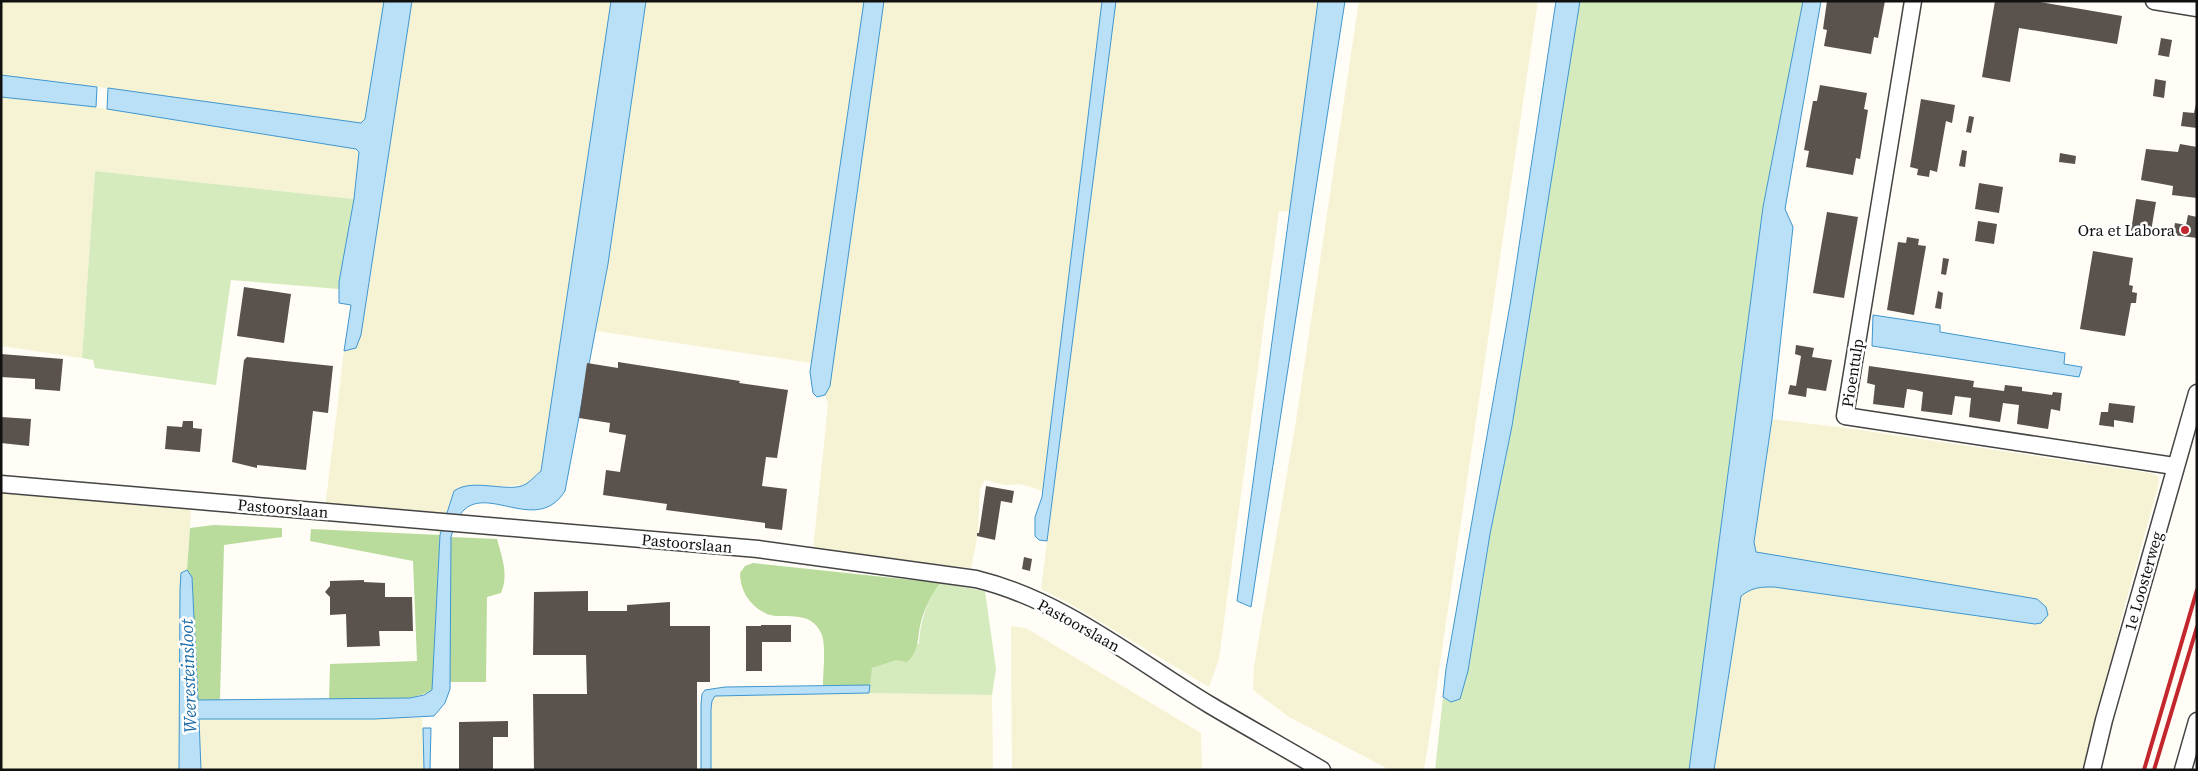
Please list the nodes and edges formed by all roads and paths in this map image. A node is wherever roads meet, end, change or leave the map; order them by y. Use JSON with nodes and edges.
{"nodes":[{"id":1,"x":1913,"y":1,"type":"edge"},
{"id":2,"x":2154,"y":1,"type":"edge"},
{"id":3,"x":2197,"y":8,"type":"edge"},
{"id":4,"x":2197,"y":393,"type":"edge"},
{"id":5,"x":2174,"y":466,"type":"junction"},
{"id":6,"x":1,"y":484,"type":"edge"},
{"id":7,"x":2197,"y":721,"type":"edge"},
{"id":8,"x":1322,"y":770,"type":"edge"},
{"id":9,"x":2092,"y":770,"type":"edge"},
{"id":10,"x":2183,"y":770,"type":"edge"}],
"edges":[{"from":1,"to":5,"type":"street","name":"Pioentulp"},
{"from":2,"to":3,"type":"street"},
{"from":4,"to":5,"type":"street","name":"1e Loosterweg"},
{"from":5,"to":9,"type":"street","name":"1e Loosterweg"},
{"from":6,"to":8,"type":"street","name":"Pastoorslaan"},
{"from":7,"to":10,"type":"street"}]}
